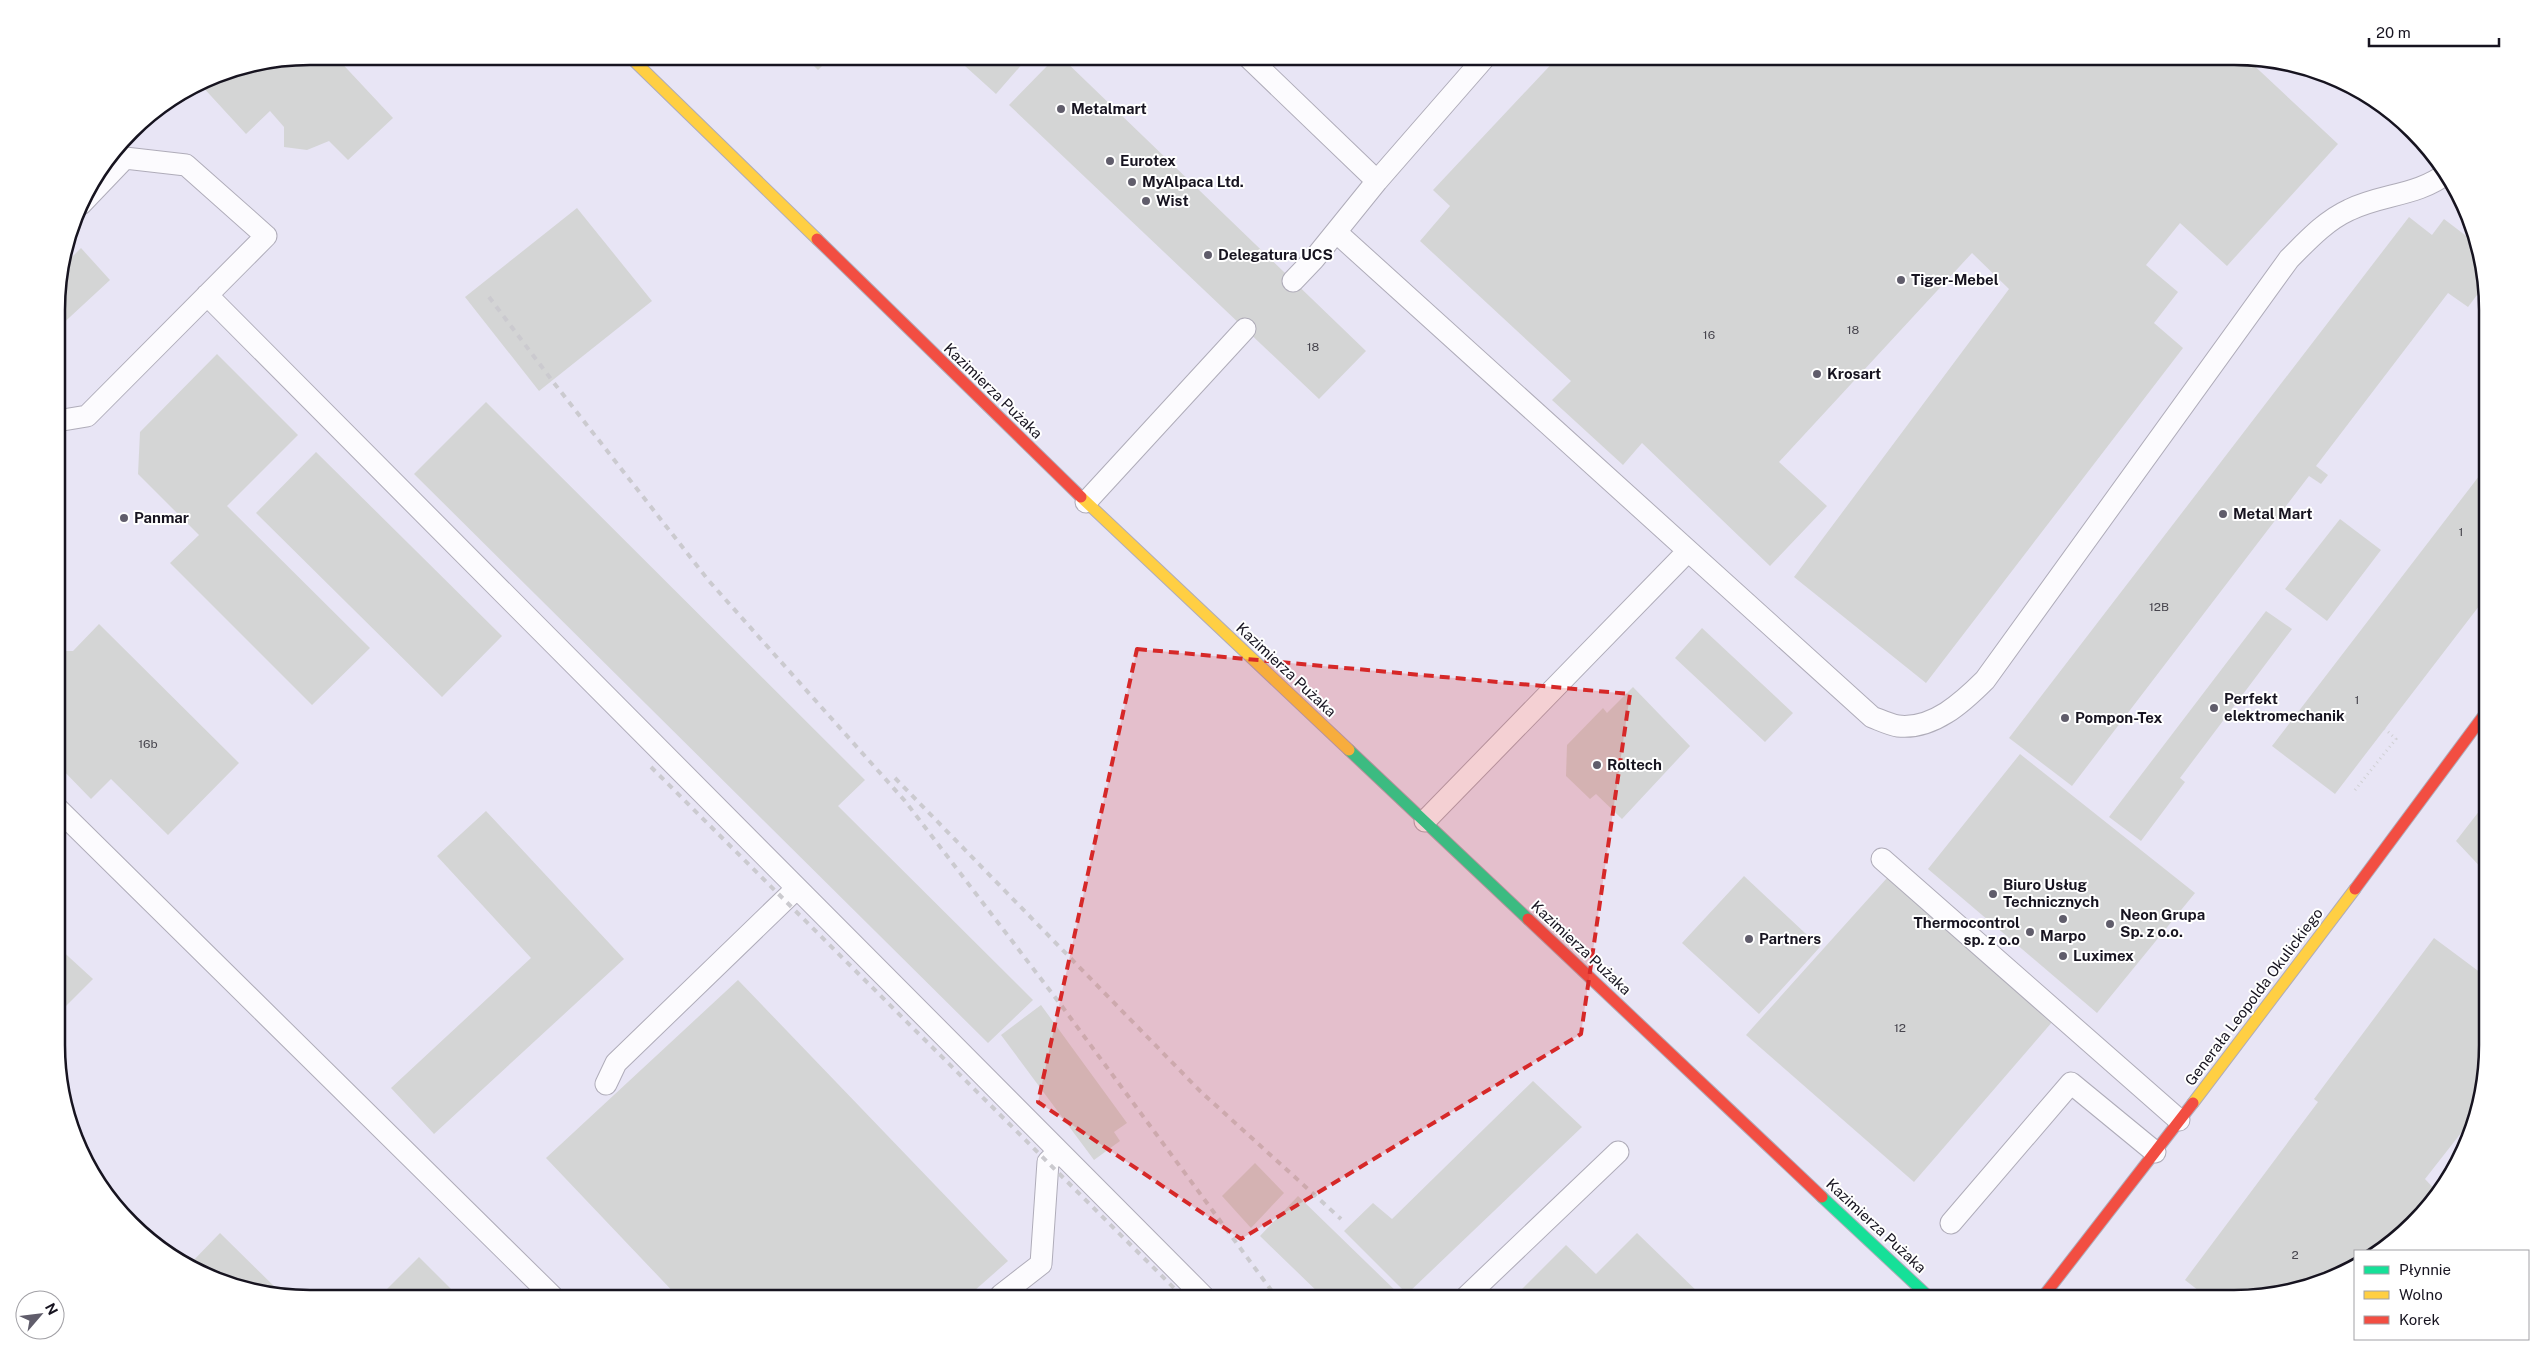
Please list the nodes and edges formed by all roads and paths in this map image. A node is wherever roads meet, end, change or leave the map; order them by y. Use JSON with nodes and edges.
{"nodes":[{"id":1,"x":638,"y":65,"type":"edge"},
{"id":2,"x":1256,"y":65,"type":"edge"},
{"id":3,"x":1478,"y":65,"type":"edge"},
{"id":4,"x":2440,"y":178,"type":"edge"},
{"id":5,"x":1377,"y":181,"type":"junction"},
{"id":6,"x":99,"y":185,"type":"edge"},
{"id":7,"x":1336,"y":232,"type":"junction"},
{"id":8,"x":1293,"y":281,"type":"dead end"},
{"id":9,"x":207,"y":295,"type":"junction"},
{"id":10,"x":1246,"y":329,"type":"dead end"},
{"id":11,"x":65,"y":420,"type":"edge"},
{"id":12,"x":1086,"y":502,"type":"junction"},
{"id":13,"x":1688,"y":551,"type":"junction"},
{"id":14,"x":2479,"y":722,"type":"edge"},
{"id":15,"x":2385,"y":729,"type":"dead end"},
{"id":16,"x":2355,"y":790,"type":"dead end"},
{"id":17,"x":65,"y":816,"type":"edge"},
{"id":18,"x":1425,"y":822,"type":"junction"},
{"id":19,"x":1882,"y":859,"type":"dead end"},
{"id":20,"x":796,"y":890,"type":"junction"},
{"id":21,"x":606,"y":1084,"type":"dead end"},
{"id":22,"x":2179,"y":1120,"type":"junction"},
{"id":23,"x":1058,"y":1152,"type":"junction"},
{"id":24,"x":1618,"y":1152,"type":"dead end"},
{"id":25,"x":2155,"y":1152,"type":"junction"},
{"id":26,"x":1951,"y":1223,"type":"dead end"},
{"id":27,"x":545,"y":1290,"type":"edge"},
{"id":28,"x":1007,"y":1290,"type":"edge"},
{"id":29,"x":1198,"y":1290,"type":"edge"},
{"id":30,"x":1473,"y":1290,"type":"edge"},
{"id":31,"x":1922,"y":1290,"type":"edge"},
{"id":32,"x":2048,"y":1290,"type":"edge"}],
"edges":[{"from":1,"to":12,"type":"street","name":"Kazimierza Pużaka"},
{"from":2,"to":5,"type":"lane"},
{"from":3,"to":5,"type":"lane"},
{"from":4,"to":13,"type":"lane"},
{"from":5,"to":7,"type":"lane"},
{"from":6,"to":9,"type":"lane"},
{"from":7,"to":8,"type":"lane"},
{"from":7,"to":13,"type":"lane"},
{"from":9,"to":11,"type":"lane"},
{"from":9,"to":20,"type":"lane"},
{"from":10,"to":12,"type":"lane"},
{"from":12,"to":18,"type":"street","name":"Kazimierza Pużaka"},
{"from":13,"to":18,"type":"lane"},
{"from":14,"to":22,"type":"street","name":"Generała Leopolda Okulickiego"},
{"from":15,"to":16,"type":"path"},
{"from":17,"to":27,"type":"lane"},
{"from":18,"to":31,"type":"street","name":"Kazimierza Pużaka"},
{"from":19,"to":22,"type":"lane"},
{"from":20,"to":21,"type":"lane"},
{"from":20,"to":23,"type":"lane"},
{"from":22,"to":25,"type":"street","name":"Generała Leopolda Okulickiego"},
{"from":23,"to":28,"type":"lane"},
{"from":23,"to":29,"type":"lane"},
{"from":24,"to":30,"type":"lane"},
{"from":25,"to":26,"type":"lane"},
{"from":25,"to":32,"type":"street","name":"Generała Leopolda Okulickiego"}]}
